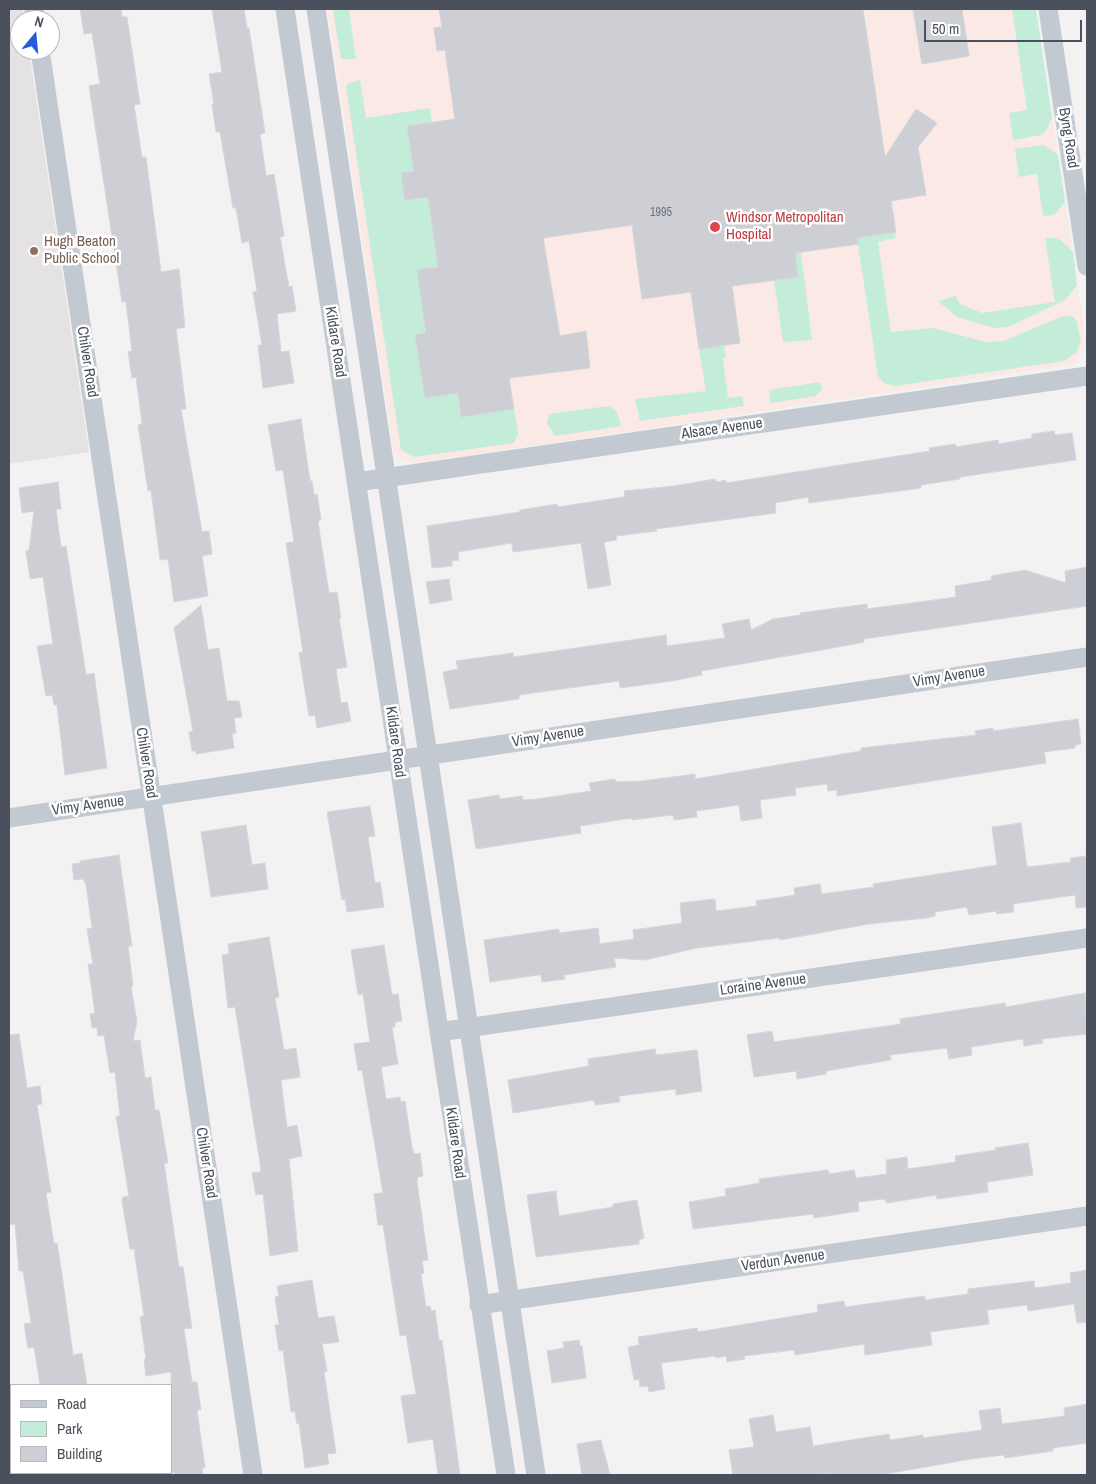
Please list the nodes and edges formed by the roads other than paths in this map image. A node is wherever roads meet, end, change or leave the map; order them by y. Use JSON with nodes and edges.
{"nodes":[{"id":1,"x":284,"y":9,"type":"edge"},
{"id":2,"x":316,"y":9,"type":"edge"},
{"id":3,"x":1048,"y":9,"type":"edge"},
{"id":4,"x":41,"y":60,"type":"edge"},
{"id":5,"x":1087,"y":266,"type":"edge"},
{"id":6,"x":1087,"y":376,"type":"edge"},
{"id":7,"x":387,"y":478,"type":"junction"},
{"id":8,"x":357,"y":482,"type":"junction"},
{"id":9,"x":1087,"y":656,"type":"edge"},
{"id":10,"x":428,"y":755,"type":"junction"},
{"id":11,"x":398,"y":760,"type":"junction"},
{"id":12,"x":152,"y":797,"type":"junction"},
{"id":13,"x":9,"y":818,"type":"edge"},
{"id":14,"x":1087,"y":938,"type":"edge"},
{"id":15,"x":470,"y":1028,"type":"junction"},
{"id":16,"x":439,"y":1032,"type":"junction"},
{"id":17,"x":1087,"y":1216,"type":"edge"},
{"id":18,"x":510,"y":1300,"type":"junction"},
{"id":19,"x":479,"y":1305,"type":"junction"},
{"id":20,"x":253,"y":1475,"type":"edge"},
{"id":21,"x":506,"y":1475,"type":"edge"},
{"id":22,"x":536,"y":1475,"type":"edge"}],
"edges":[{"from":1,"to":8,"type":"street","name":"Kildare Road"},
{"from":2,"to":7,"type":"street","name":"Kildare Road"},
{"from":3,"to":5,"type":"street","name":"Byng Road"},
{"from":4,"to":12,"type":"street","name":"Chilver Road"},
{"from":6,"to":7,"type":"street","name":"Alsace Avenue"},
{"from":7,"to":8,"type":"street","name":"Alsace Avenue"},
{"from":7,"to":10,"type":"street","name":"Kildare Road"},
{"from":8,"to":11,"type":"street","name":"Kildare Road"},
{"from":9,"to":10,"type":"street","name":"Vimy Avenue"},
{"from":10,"to":11,"type":"street","name":"Vimy Avenue"},
{"from":10,"to":15,"type":"street","name":"Kildare Road"},
{"from":11,"to":12,"type":"street","name":"Vimy Avenue"},
{"from":11,"to":16,"type":"street","name":"Kildare Road"},
{"from":12,"to":13,"type":"street","name":"Vimy Avenue"},
{"from":12,"to":20,"type":"street","name":"Chilver Road"},
{"from":14,"to":15,"type":"street","name":"Loraine Avenue"},
{"from":15,"to":16,"type":"street","name":"Loraine Avenue"},
{"from":15,"to":18,"type":"street","name":"Kildare Road"},
{"from":16,"to":19,"type":"street","name":"Kildare Road"},
{"from":17,"to":18,"type":"street","name":"Verdun Avenue"},
{"from":18,"to":19,"type":"street","name":"Verdun Avenue"},
{"from":18,"to":22,"type":"street","name":"Kildare Road"},
{"from":19,"to":21,"type":"street","name":"Kildare Road"}]}
